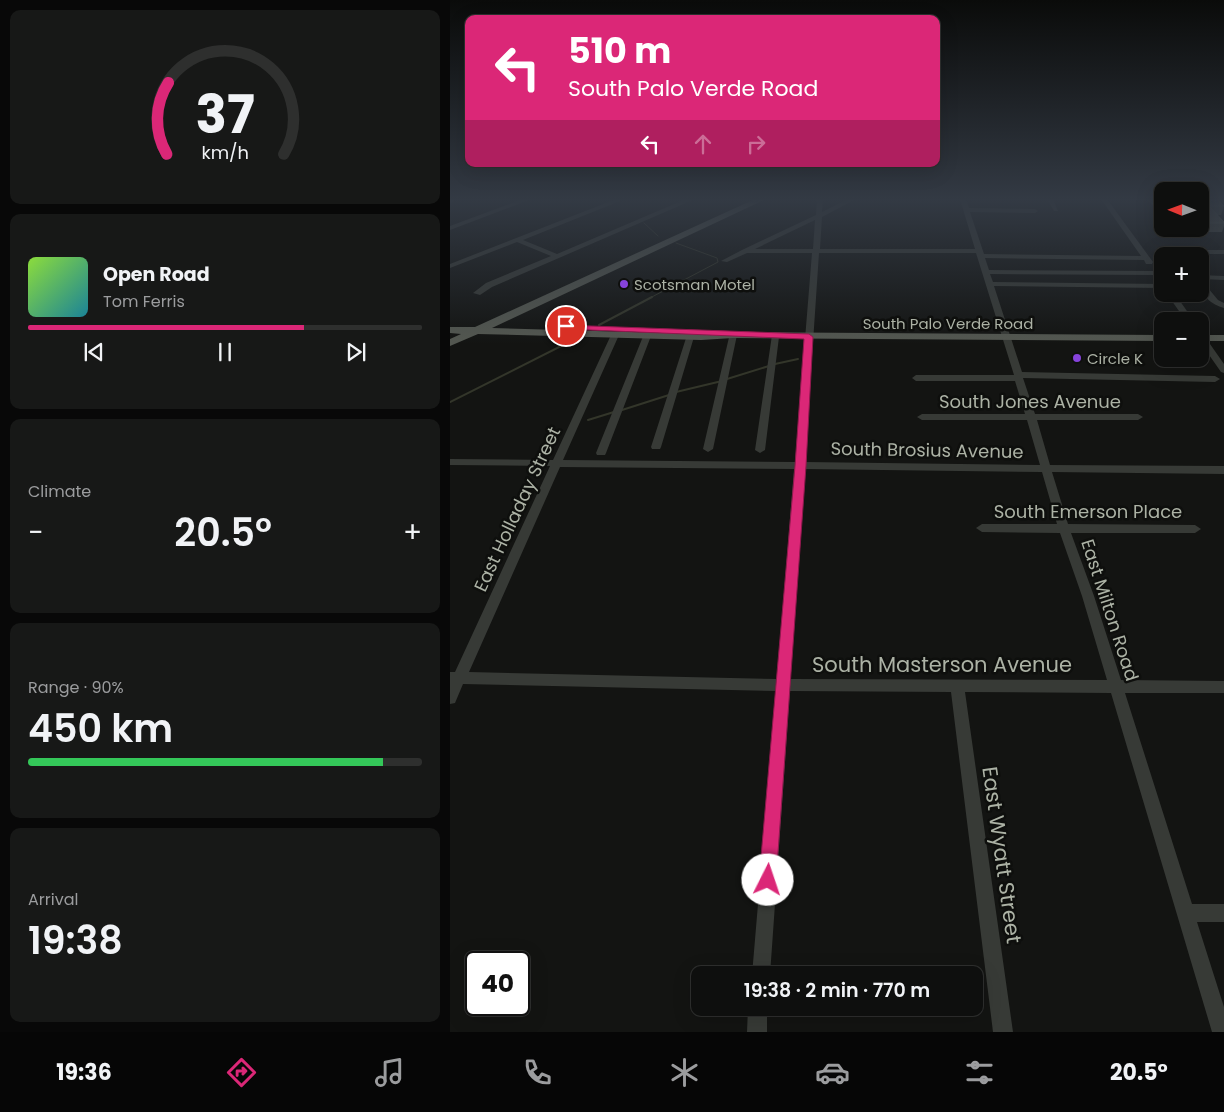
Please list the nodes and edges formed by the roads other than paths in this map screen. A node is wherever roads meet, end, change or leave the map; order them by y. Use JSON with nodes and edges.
{"nodes":[{"id":1,"x":499,"y":247,"type":"edge"},
{"id":2,"x":535,"y":247,"type":"edge"},
{"id":3,"x":578,"y":247,"type":"edge"},
{"id":4,"x":646,"y":247,"type":"edge"},
{"id":5,"x":658,"y":247,"type":"edge"},
{"id":6,"x":752,"y":247,"type":"edge"},
{"id":7,"x":815,"y":247,"type":"edge"},
{"id":8,"x":978,"y":247,"type":"edge"},
{"id":9,"x":1138,"y":247,"type":"edge"},
{"id":10,"x":744,"y":251,"type":"junction"},
{"id":11,"x":815,"y":251,"type":"junction"},
{"id":12,"x":1209,"y":252,"type":"edge"},
{"id":13,"x":1222,"y":252,"type":"dead end"},
{"id":14,"x":980,"y":254,"type":"junction"},
{"id":15,"x":557,"y":256,"type":"junction"},
{"id":16,"x":1146,"y":258,"type":"junction"},
{"id":17,"x":725,"y":261,"type":"dead end"},
{"id":18,"x":451,"y":265,"type":"edge"},
{"id":19,"x":1154,"y":270,"type":"edge"},
{"id":20,"x":1209,"y":277,"type":"edge"},
{"id":21,"x":987,"y":278,"type":"junction"},
{"id":22,"x":1224,"y":278,"type":"edge"},
{"id":23,"x":1154,"y":279,"type":"edge"},
{"id":24,"x":1154,"y":279,"type":"edge"},
{"id":25,"x":477,"y":293,"type":"dead end"},
{"id":26,"x":1209,"y":295,"type":"edge"},
{"id":27,"x":539,"y":302,"type":"junction"},
{"id":28,"x":1221,"y":307,"type":"edge"},
{"id":29,"x":450,"y":324,"type":"edge"},
{"id":30,"x":488,"y":325,"type":"junction"},
{"id":31,"x":533,"y":326,"type":"junction"},
{"id":32,"x":474,"y":328,"type":"junction"},
{"id":33,"x":453,"y":332,"type":"edge"},
{"id":34,"x":615,"y":335,"type":"junction"},
{"id":35,"x":733,"y":335,"type":"junction"},
{"id":36,"x":647,"y":336,"type":"junction"},
{"id":37,"x":690,"y":337,"type":"junction"},
{"id":38,"x":775,"y":337,"type":"junction"},
{"id":39,"x":809,"y":337,"type":"junction"},
{"id":40,"x":1209,"y":337,"type":"edge"},
{"id":41,"x":1007,"y":338,"type":"junction"},
{"id":42,"x":1154,"y":338,"type":"edge"},
{"id":43,"x":1224,"y":338,"type":"edge"},
{"id":44,"x":450,"y":343,"type":"edge"},
{"id":45,"x":1209,"y":348,"type":"edge"},
{"id":46,"x":1224,"y":370,"type":"edge"},
{"id":47,"x":1018,"y":376,"type":"junction"},
{"id":48,"x":916,"y":378,"type":"dead end"},
{"id":49,"x":1215,"y":379,"type":"dead end"},
{"id":50,"x":922,"y":417,"type":"dead end"},
{"id":51,"x":1031,"y":417,"type":"junction"},
{"id":52,"x":1138,"y":418,"type":"dead end"},
{"id":53,"x":656,"y":447,"type":"dead end"},
{"id":54,"x":708,"y":449,"type":"dead end"},
{"id":55,"x":760,"y":450,"type":"dead end"},
{"id":56,"x":600,"y":453,"type":"dead end"},
{"id":57,"x":450,"y":462,"type":"edge"},
{"id":58,"x":557,"y":464,"type":"junction"},
{"id":59,"x":801,"y":466,"type":"junction"},
{"id":60,"x":1046,"y":469,"type":"junction"},
{"id":61,"x":1224,"y":470,"type":"edge"},
{"id":62,"x":982,"y":528,"type":"dead end"},
{"id":63,"x":1064,"y":529,"type":"junction"},
{"id":64,"x":1195,"y":530,"type":"dead end"},
{"id":65,"x":455,"y":678,"type":"edge"},
{"id":66,"x":782,"y":685,"type":"junction"},
{"id":67,"x":957,"y":685,"type":"junction"},
{"id":68,"x":1116,"y":687,"type":"junction"},
{"id":69,"x":1224,"y":688,"type":"edge"},
{"id":70,"x":450,"y":698,"type":"edge"},
{"id":71,"x":1185,"y":913,"type":"junction"},
{"id":72,"x":1224,"y":913,"type":"edge"},
{"id":73,"x":762,"y":966,"type":"edge"},
{"id":74,"x":758,"y":1016,"type":"edge"},
{"id":75,"x":757,"y":1032,"type":"edge"},
{"id":76,"x":1003,"y":1032,"type":"edge"},
{"id":77,"x":1222,"y":1032,"type":"edge"}],
"edges":[{"from":1,"to":18,"type":"street"},
{"from":2,"to":15,"type":"street"},
{"from":3,"to":15,"type":"street"},
{"from":4,"to":32,"type":"main road"},
{"from":5,"to":27,"type":"main road"},
{"from":6,"to":10,"type":"street"},
{"from":7,"to":11,"type":"street"},
{"from":8,"to":14,"type":"street","name":"East Milton Road"},
{"from":9,"to":16,"type":"street"},
{"from":10,"to":11,"type":"street"},
{"from":10,"to":17,"type":"street"},
{"from":11,"to":14,"type":"street"},
{"from":11,"to":39,"type":"street"},
{"from":12,"to":13,"type":"street"},
{"from":14,"to":16,"type":"street"},
{"from":14,"to":21,"type":"street","name":"East Milton Road"},
{"from":15,"to":25,"type":"street"},
{"from":16,"to":19,"type":"street"},
{"from":20,"to":22,"type":"street"},
{"from":21,"to":23,"type":"street"},
{"from":21,"to":24,"type":"street"},
{"from":21,"to":41,"type":"street","name":"East Milton Road"},
{"from":26,"to":28,"type":"street"},
{"from":27,"to":30,"type":"main road"},
{"from":27,"to":31,"type":"main road"},
{"from":29,"to":32,"type":"main road","name":"South Palo Verde Road"},
{"from":30,"to":31,"type":"main road","name":"South Palo Verde Road"},
{"from":30,"to":32,"type":"main road","name":"South Palo Verde Road"},
{"from":31,"to":35,"type":"main road","name":"South Palo Verde Road"},
{"from":32,"to":33,"type":"main road","name":"South Palo Verde Road"},
{"from":32,"to":34,"type":"main road","name":"South Palo Verde Road"},
{"from":32,"to":44,"type":"main road"},
{"from":34,"to":36,"type":"main road","name":"South Palo Verde Road"},
{"from":34,"to":58,"type":"street","name":"East Holladay Street"},
{"from":35,"to":37,"type":"main road","name":"South Palo Verde Road"},
{"from":35,"to":38,"type":"main road","name":"South Palo Verde Road"},
{"from":35,"to":54,"type":"street"},
{"from":36,"to":37,"type":"main road","name":"South Palo Verde Road"},
{"from":36,"to":56,"type":"street"},
{"from":37,"to":53,"type":"street"},
{"from":38,"to":39,"type":"main road","name":"South Palo Verde Road"},
{"from":38,"to":55,"type":"street"},
{"from":39,"to":41,"type":"main road","name":"South Palo Verde Road"},
{"from":39,"to":59,"type":"street"},
{"from":40,"to":43,"type":"main road"},
{"from":41,"to":42,"type":"main road","name":"South Palo Verde Road"},
{"from":41,"to":47,"type":"street","name":"East Milton Road"},
{"from":45,"to":46,"type":"street"},
{"from":47,"to":48,"type":"street"},
{"from":47,"to":49,"type":"street"},
{"from":47,"to":51,"type":"street","name":"East Milton Road"},
{"from":50,"to":51,"type":"street","name":"South Jones Avenue"},
{"from":51,"to":52,"type":"street","name":"South Jones Avenue"},
{"from":51,"to":60,"type":"street","name":"East Milton Road"},
{"from":57,"to":58,"type":"street","name":"South Brosius Avenue"},
{"from":58,"to":59,"type":"street","name":"South Brosius Avenue"},
{"from":58,"to":65,"type":"street","name":"East Holladay Street"},
{"from":59,"to":60,"type":"street","name":"South Brosius Avenue"},
{"from":59,"to":66,"type":"street"},
{"from":60,"to":61,"type":"street","name":"South Brosius Avenue"},
{"from":60,"to":63,"type":"street","name":"East Milton Road"},
{"from":62,"to":63,"type":"street","name":"South Emerson Place"},
{"from":63,"to":64,"type":"street","name":"South Emerson Place"},
{"from":63,"to":68,"type":"street","name":"East Milton Road"},
{"from":65,"to":66,"type":"street","name":"South Masterson Avenue"},
{"from":65,"to":70,"type":"street","name":"East Holladay Street"},
{"from":66,"to":67,"type":"street","name":"South Masterson Avenue"},
{"from":66,"to":73,"type":"street"},
{"from":67,"to":68,"type":"street","name":"South Masterson Avenue"},
{"from":67,"to":76,"type":"street","name":"East Wyatt Street"},
{"from":68,"to":69,"type":"street","name":"South Masterson Avenue"},
{"from":68,"to":71,"type":"street","name":"East Milton Road"},
{"from":71,"to":72,"type":"street"},
{"from":71,"to":77,"type":"street","name":"East Milton Road"},
{"from":74,"to":75,"type":"street"}]}
